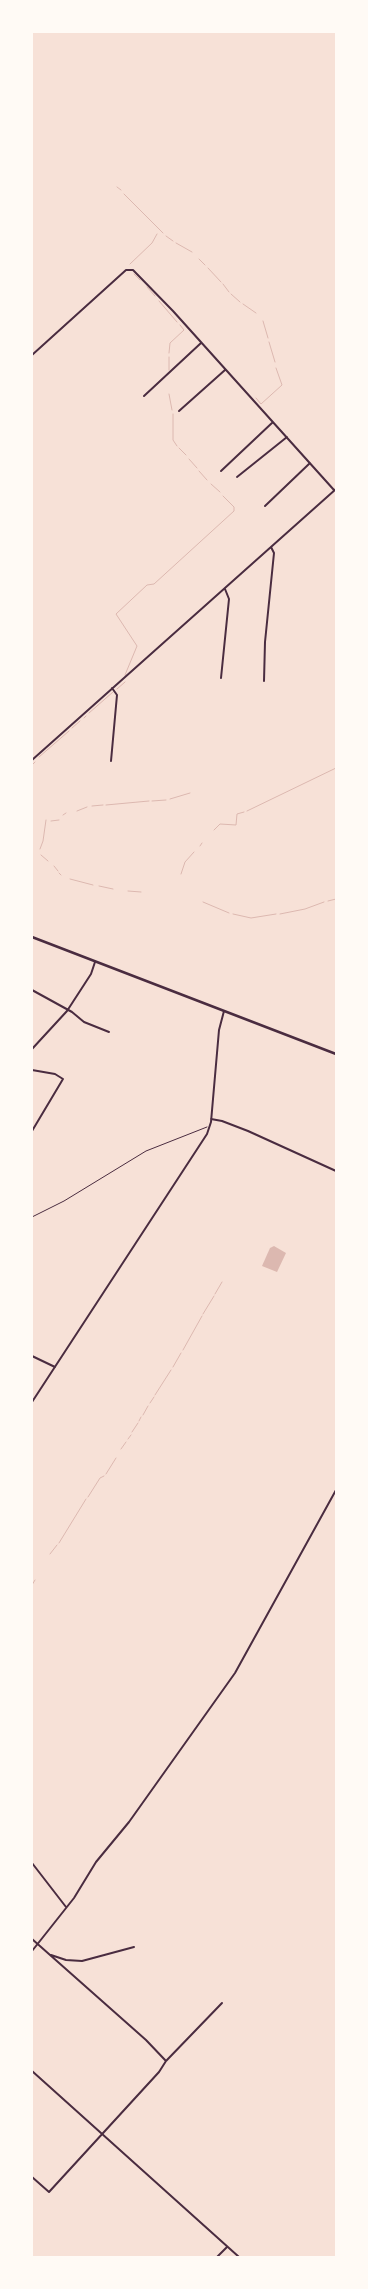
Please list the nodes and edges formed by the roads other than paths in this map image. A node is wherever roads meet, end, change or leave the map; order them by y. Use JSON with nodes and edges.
{"nodes":[{"id":1,"x":201,"y":343,"type":"junction"},
{"id":2,"x":32,"y":355,"type":"edge"},
{"id":3,"x":225,"y":370,"type":"junction"},
{"id":4,"x":144,"y":396,"type":"dead end"},
{"id":5,"x":179,"y":411,"type":"dead end"},
{"id":6,"x":273,"y":422,"type":"junction"},
{"id":7,"x":287,"y":437,"type":"junction"},
{"id":8,"x":310,"y":463,"type":"junction"},
{"id":9,"x":221,"y":471,"type":"dead end"},
{"id":10,"x":237,"y":477,"type":"dead end"},
{"id":11,"x":335,"y":490,"type":"edge"},
{"id":12,"x":265,"y":506,"type":"dead end"},
{"id":13,"x":271,"y":547,"type":"junction"},
{"id":14,"x":225,"y":588,"type":"junction"},
{"id":15,"x":221,"y":678,"type":"dead end"},
{"id":16,"x":264,"y":681,"type":"dead end"},
{"id":17,"x":112,"y":688,"type":"junction"},
{"id":18,"x":32,"y":760,"type":"edge"},
{"id":19,"x":111,"y":762,"type":"dead end"},
{"id":20,"x":32,"y":937,"type":"edge"},
{"id":21,"x":95,"y":962,"type":"junction"},
{"id":22,"x":32,"y":990,"type":"edge"},
{"id":23,"x":67,"y":1011,"type":"junction"},
{"id":24,"x":224,"y":1011,"type":"junction"},
{"id":25,"x":109,"y":1032,"type":"dead end"},
{"id":26,"x":32,"y":1049,"type":"edge"},
{"id":27,"x":336,"y":1054,"type":"edge"},
{"id":28,"x":32,"y":1070,"type":"edge"},
{"id":29,"x":211,"y":1119,"type":"junction"},
{"id":30,"x":32,"y":1132,"type":"edge"},
{"id":31,"x":336,"y":1171,"type":"edge"},
{"id":32,"x":32,"y":1356,"type":"edge"},
{"id":33,"x":55,"y":1367,"type":"junction"},
{"id":34,"x":32,"y":1402,"type":"edge"},
{"id":35,"x":336,"y":1490,"type":"edge"},
{"id":36,"x":32,"y":1863,"type":"edge"},
{"id":37,"x":66,"y":1907,"type":"junction"},
{"id":38,"x":32,"y":1939,"type":"edge"},
{"id":39,"x":36,"y":1944,"type":"junction"},
{"id":40,"x":134,"y":1947,"type":"dead end"},
{"id":41,"x":32,"y":1951,"type":"edge"},
{"id":42,"x":50,"y":1955,"type":"junction"},
{"id":43,"x":222,"y":2003,"type":"dead end"},
{"id":44,"x":166,"y":2061,"type":"junction"},
{"id":45,"x":32,"y":2071,"type":"edge"},
{"id":46,"x":101,"y":2135,"type":"junction"},
{"id":47,"x":32,"y":2177,"type":"edge"},
{"id":48,"x":227,"y":2246,"type":"junction"},
{"id":49,"x":217,"y":2257,"type":"edge"},
{"id":50,"x":239,"y":2257,"type":"edge"}],
"edges":[{"from":1,"to":2,"type":"street"},
{"from":1,"to":3,"type":"street"},
{"from":1,"to":4,"type":"street"},
{"from":3,"to":5,"type":"street"},
{"from":3,"to":6,"type":"street"},
{"from":6,"to":7,"type":"street"},
{"from":6,"to":9,"type":"street"},
{"from":7,"to":8,"type":"street"},
{"from":7,"to":10,"type":"street"},
{"from":8,"to":11,"type":"street"},
{"from":8,"to":12,"type":"street"},
{"from":11,"to":13,"type":"street"},
{"from":13,"to":14,"type":"street"},
{"from":13,"to":16,"type":"street"},
{"from":14,"to":15,"type":"street"},
{"from":14,"to":17,"type":"street"},
{"from":17,"to":18,"type":"street"},
{"from":17,"to":19,"type":"street"},
{"from":20,"to":21,"type":"street"},
{"from":21,"to":23,"type":"street"},
{"from":21,"to":24,"type":"street"},
{"from":22,"to":23,"type":"street"},
{"from":23,"to":25,"type":"street"},
{"from":23,"to":26,"type":"street"},
{"from":24,"to":27,"type":"street"},
{"from":24,"to":29,"type":"street"},
{"from":28,"to":30,"type":"street"},
{"from":29,"to":31,"type":"street"},
{"from":29,"to":33,"type":"street"},
{"from":32,"to":33,"type":"street"},
{"from":33,"to":34,"type":"street"},
{"from":35,"to":37,"type":"street"},
{"from":36,"to":37,"type":"street"},
{"from":37,"to":39,"type":"street"},
{"from":38,"to":39,"type":"street"},
{"from":39,"to":41,"type":"street"},
{"from":39,"to":42,"type":"street"},
{"from":40,"to":42,"type":"street"},
{"from":42,"to":44,"type":"street"},
{"from":43,"to":44,"type":"street"},
{"from":44,"to":46,"type":"street"},
{"from":45,"to":46,"type":"street"},
{"from":46,"to":47,"type":"street"},
{"from":46,"to":48,"type":"street"},
{"from":48,"to":49,"type":"street"},
{"from":48,"to":50,"type":"street"}]}
